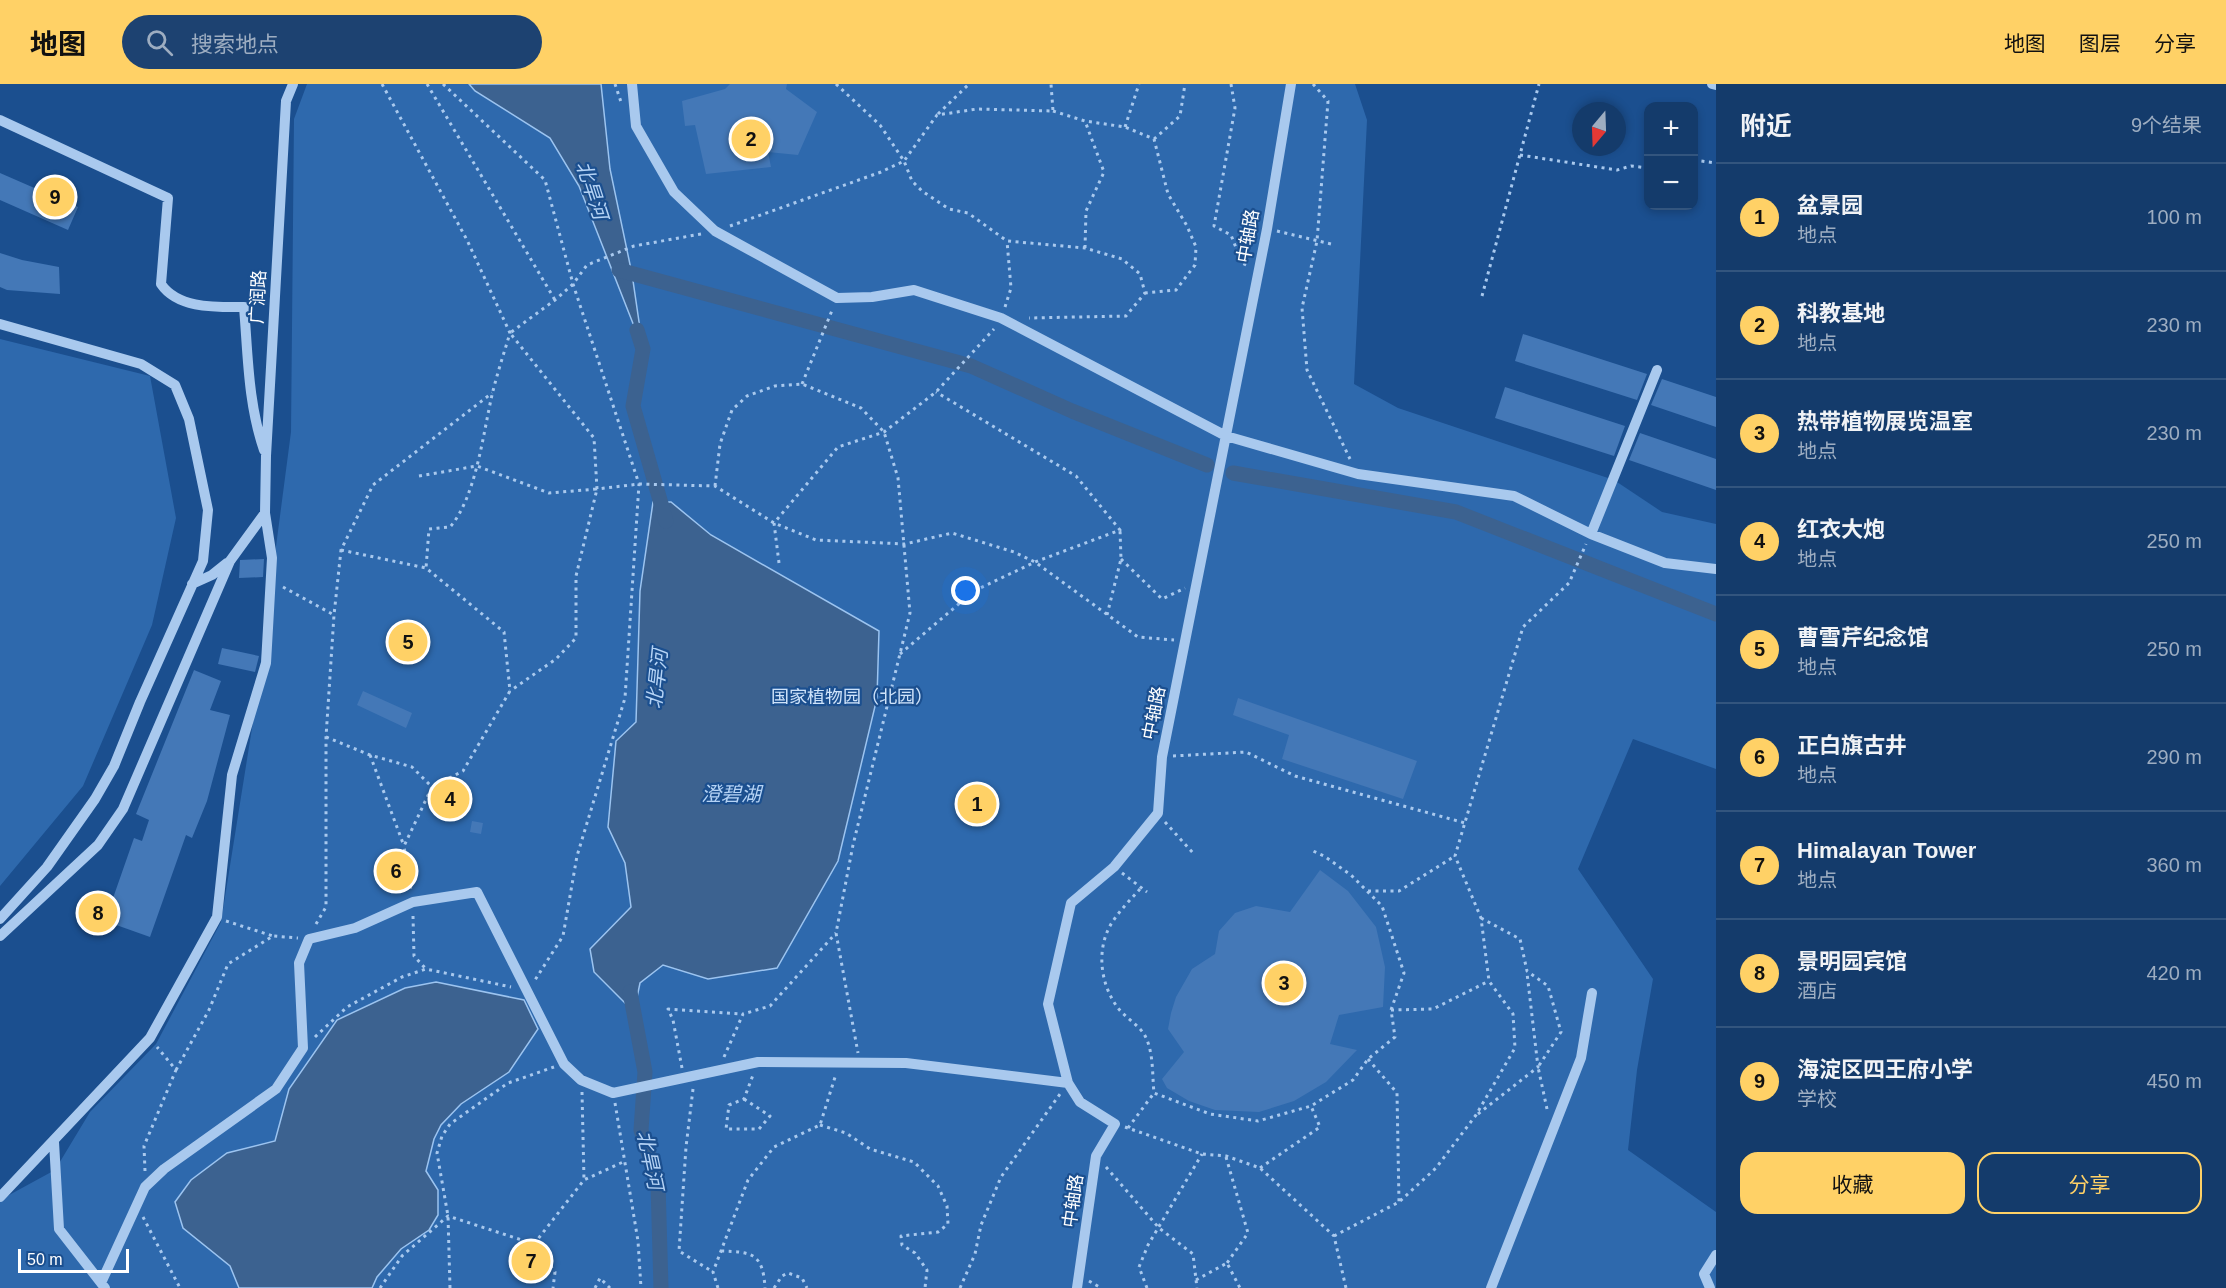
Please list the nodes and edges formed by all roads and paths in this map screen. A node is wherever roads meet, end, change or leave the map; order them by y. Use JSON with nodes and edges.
{"nodes":[{"id":1,"x":293,"y":84,"type":"edge"},
{"id":2,"x":382,"y":84,"type":"edge"},
{"id":3,"x":427,"y":84,"type":"edge"},
{"id":4,"x":443,"y":84,"type":"edge"},
{"id":5,"x":632,"y":84,"type":"edge"},
{"id":6,"x":836,"y":84,"type":"edge"},
{"id":7,"x":969,"y":84,"type":"edge"},
{"id":8,"x":1051,"y":84,"type":"edge"},
{"id":9,"x":1139,"y":84,"type":"edge"},
{"id":10,"x":1185,"y":84,"type":"edge"},
{"id":11,"x":1231,"y":84,"type":"edge"},
{"id":12,"x":1291,"y":84,"type":"edge"},
{"id":13,"x":1313,"y":84,"type":"edge"},
{"id":14,"x":1539,"y":84,"type":"edge"},
{"id":15,"x":1053,"y":111,"type":"junction"},
{"id":16,"x":937,"y":116,"type":"junction"},
{"id":17,"x":0,"y":120,"type":"edge"},
{"id":18,"x":1086,"y":121,"type":"junction"},
{"id":19,"x":1125,"y":127,"type":"junction"},
{"id":20,"x":1154,"y":139,"type":"junction"},
{"id":21,"x":1519,"y":155,"type":"junction"},
{"id":22,"x":904,"y":161,"type":"junction"},
{"id":23,"x":1698,"y":161,"type":"edge"},
{"id":24,"x":1716,"y":163,"type":"edge"},
{"id":25,"x":1644,"y":168,"type":"edge"},
{"id":26,"x":1267,"y":229,"type":"junction"},
{"id":27,"x":715,"y":231,"type":"junction"},
{"id":28,"x":1007,"y":241,"type":"junction"},
{"id":29,"x":1317,"y":241,"type":"junction"},
{"id":30,"x":1335,"y":245,"type":"dead end"},
{"id":31,"x":1085,"y":248,"type":"junction"},
{"id":32,"x":1259,"y":269,"type":"junction"},
{"id":33,"x":573,"y":284,"type":"junction"},
{"id":34,"x":1145,"y":293,"type":"junction"},
{"id":35,"x":1482,"y":297,"type":"dead end"},
{"id":36,"x":837,"y":298,"type":"junction"},
{"id":37,"x":555,"y":300,"type":"junction"},
{"id":38,"x":1001,"y":318,"type":"junction"},
{"id":39,"x":1024,"y":318,"type":"dead end"},
{"id":40,"x":0,"y":324,"type":"edge"},
{"id":41,"x":510,"y":333,"type":"junction"},
{"id":42,"x":1657,"y":370,"type":"dead end"},
{"id":43,"x":802,"y":384,"type":"junction"},
{"id":44,"x":937,"y":391,"type":"junction"},
{"id":45,"x":492,"y":393,"type":"junction"},
{"id":46,"x":884,"y":432,"type":"junction"},
{"id":47,"x":1226,"y":436,"type":"junction"},
{"id":48,"x":266,"y":456,"type":"junction"},
{"id":49,"x":477,"y":466,"type":"junction"},
{"id":50,"x":1358,"y":474,"type":"junction"},
{"id":51,"x":419,"y":476,"type":"dead end"},
{"id":52,"x":639,"y":484,"type":"junction"},
{"id":53,"x":715,"y":486,"type":"junction"},
{"id":54,"x":597,"y":489,"type":"junction"},
{"id":55,"x":265,"y":513,"type":"junction"},
{"id":56,"x":774,"y":524,"type":"junction"},
{"id":57,"x":1120,"y":530,"type":"junction"},
{"id":58,"x":1591,"y":534,"type":"junction"},
{"id":59,"x":905,"y":544,"type":"junction"},
{"id":60,"x":340,"y":550,"type":"junction"},
{"id":61,"x":1121,"y":559,"type":"junction"},
{"id":62,"x":230,"y":561,"type":"junction"},
{"id":63,"x":1035,"y":562,"type":"junction"},
{"id":64,"x":779,"y":563,"type":"dead end"},
{"id":65,"x":426,"y":568,"type":"junction"},
{"id":66,"x":1716,"y":569,"type":"edge"},
{"id":67,"x":272,"y":581,"type":"junction"},
{"id":68,"x":1197,"y":582,"type":"junction"},
{"id":69,"x":192,"y":584,"type":"junction"},
{"id":70,"x":334,"y":615,"type":"junction"},
{"id":71,"x":1107,"y":615,"type":"junction"},
{"id":72,"x":1185,"y":641,"type":"junction"},
{"id":73,"x":899,"y":655,"type":"junction"},
{"id":74,"x":510,"y":691,"type":"junction"},
{"id":75,"x":326,"y":737,"type":"junction"},
{"id":76,"x":370,"y":755,"type":"junction"},
{"id":77,"x":1162,"y":756,"type":"junction"},
{"id":78,"x":432,"y":787,"type":"junction"},
{"id":79,"x":1158,"y":813,"type":"junction"},
{"id":80,"x":1465,"y":824,"type":"junction"},
{"id":81,"x":404,"y":846,"type":"junction"},
{"id":82,"x":1313,"y":852,"type":"dead end"},
{"id":83,"x":1193,"y":853,"type":"dead end"},
{"id":84,"x":1455,"y":856,"type":"junction"},
{"id":85,"x":1114,"y":867,"type":"junction"},
{"id":86,"x":1140,"y":889,"type":"junction"},
{"id":87,"x":1368,"y":891,"type":"junction"},
{"id":88,"x":1147,"y":892,"type":"dead end"},
{"id":89,"x":413,"y":902,"type":"junction"},
{"id":90,"x":216,"y":917,"type":"junction"},
{"id":91,"x":1481,"y":918,"type":"junction"},
{"id":92,"x":0,"y":919,"type":"edge"},
{"id":93,"x":836,"y":933,"type":"junction"},
{"id":94,"x":0,"y":936,"type":"edge"},
{"id":95,"x":273,"y":936,"type":"junction"},
{"id":96,"x":309,"y":939,"type":"junction"},
{"id":97,"x":426,"y":969,"type":"junction"},
{"id":98,"x":1527,"y":971,"type":"junction"},
{"id":99,"x":1489,"y":981,"type":"junction"},
{"id":100,"x":529,"y":991,"type":"junction"},
{"id":101,"x":1592,"y":993,"type":"dead end"},
{"id":102,"x":1391,"y":1010,"type":"junction"},
{"id":103,"x":743,"y":1014,"type":"junction"},
{"id":104,"x":150,"y":1038,"type":"junction"},
{"id":105,"x":303,"y":1048,"type":"junction"},
{"id":106,"x":1368,"y":1059,"type":"junction"},
{"id":107,"x":758,"y":1062,"type":"junction"},
{"id":108,"x":839,"y":1063,"type":"junction"},
{"id":109,"x":860,"y":1063,"type":"junction"},
{"id":110,"x":564,"y":1064,"type":"junction"},
{"id":111,"x":1538,"y":1067,"type":"junction"},
{"id":112,"x":176,"y":1070,"type":"junction"},
{"id":113,"x":719,"y":1070,"type":"junction"},
{"id":114,"x":689,"y":1077,"type":"junction"},
{"id":115,"x":581,"y":1080,"type":"junction"},
{"id":116,"x":1068,"y":1083,"type":"junction"},
{"id":117,"x":613,"y":1093,"type":"junction"},
{"id":118,"x":1154,"y":1093,"type":"junction"},
{"id":119,"x":744,"y":1099,"type":"junction"},
{"id":120,"x":1311,"y":1106,"type":"junction"},
{"id":121,"x":1547,"y":1110,"type":"dead end"},
{"id":122,"x":1476,"y":1115,"type":"junction"},
{"id":123,"x":1115,"y":1124,"type":"junction"},
{"id":124,"x":820,"y":1125,"type":"junction"},
{"id":125,"x":1128,"y":1128,"type":"junction"},
{"id":126,"x":54,"y":1142,"type":"junction"},
{"id":127,"x":1202,"y":1154,"type":"junction"},
{"id":128,"x":1096,"y":1156,"type":"junction"},
{"id":129,"x":1226,"y":1156,"type":"junction"},
{"id":130,"x":624,"y":1162,"type":"junction"},
{"id":131,"x":1260,"y":1168,"type":"junction"},
{"id":132,"x":584,"y":1180,"type":"junction"},
{"id":133,"x":145,"y":1187,"type":"junction"},
{"id":134,"x":0,"y":1197,"type":"edge"},
{"id":135,"x":1399,"y":1202,"type":"junction"},
{"id":136,"x":137,"y":1205,"type":"junction"},
{"id":137,"x":448,"y":1216,"type":"junction"},
{"id":138,"x":1159,"y":1228,"type":"junction"},
{"id":139,"x":1334,"y":1236,"type":"junction"},
{"id":140,"x":534,"y":1244,"type":"junction"},
{"id":141,"x":721,"y":1251,"type":"junction"},
{"id":142,"x":1714,"y":1258,"type":"edge"},
{"id":143,"x":1227,"y":1263,"type":"junction"},
{"id":144,"x":713,"y":1272,"type":"junction"},
{"id":145,"x":1196,"y":1280,"type":"junction"},
{"id":146,"x":103,"y":1286,"type":"edge"},
{"id":147,"x":180,"y":1288,"type":"edge"},
{"id":148,"x":380,"y":1288,"type":"edge"},
{"id":149,"x":450,"y":1288,"type":"edge"},
{"id":150,"x":553,"y":1288,"type":"edge"},
{"id":151,"x":595,"y":1288,"type":"edge"},
{"id":152,"x":609,"y":1288,"type":"edge"},
{"id":153,"x":641,"y":1288,"type":"edge"},
{"id":154,"x":718,"y":1288,"type":"edge"},
{"id":155,"x":765,"y":1288,"type":"edge"},
{"id":156,"x":774,"y":1288,"type":"edge"},
{"id":157,"x":807,"y":1288,"type":"edge"},
{"id":158,"x":925,"y":1288,"type":"edge"},
{"id":159,"x":960,"y":1288,"type":"edge"},
{"id":160,"x":1077,"y":1288,"type":"edge"},
{"id":161,"x":1147,"y":1288,"type":"edge"},
{"id":162,"x":1197,"y":1288,"type":"edge"},
{"id":163,"x":1240,"y":1288,"type":"edge"},
{"id":164,"x":1347,"y":1288,"type":"edge"},
{"id":165,"x":1491,"y":1288,"type":"edge"},
{"id":166,"x":1710,"y":1288,"type":"edge"}],
"edges":[{"from":1,"to":48,"type":"street","name":"广润路"},
{"from":2,"to":41,"type":"path"},
{"from":3,"to":37,"type":"path"},
{"from":4,"to":33,"type":"path"},
{"from":5,"to":27,"type":"street"},
{"from":6,"to":22,"type":"path"},
{"from":7,"to":16,"type":"path"},
{"from":8,"to":15,"type":"path"},
{"from":9,"to":19,"type":"path"},
{"from":10,"to":20,"type":"path"},
{"from":11,"to":32,"type":"path"},
{"from":12,"to":26,"type":"street","name":"中轴路"},
{"from":13,"to":29,"type":"path"},
{"from":14,"to":21,"type":"path"},
{"from":15,"to":16,"type":"path"},
{"from":15,"to":18,"type":"path"},
{"from":16,"to":22,"type":"path"},
{"from":17,"to":48,"type":"street"},
{"from":18,"to":19,"type":"path"},
{"from":18,"to":31,"type":"path"},
{"from":19,"to":20,"type":"path"},
{"from":20,"to":34,"type":"path"},
{"from":21,"to":25,"type":"path"},
{"from":21,"to":35,"type":"path"},
{"from":22,"to":27,"type":"path"},
{"from":22,"to":28,"type":"path"},
{"from":23,"to":24,"type":"path"},
{"from":26,"to":29,"type":"path"},
{"from":26,"to":32,"type":"street","name":"中轴路"},
{"from":27,"to":33,"type":"path"},
{"from":27,"to":36,"type":"street"},
{"from":28,"to":31,"type":"path"},
{"from":28,"to":38,"type":"path"},
{"from":29,"to":30,"type":"path"},
{"from":29,"to":50,"type":"path"},
{"from":31,"to":34,"type":"path"},
{"from":32,"to":47,"type":"street","name":"中轴路"},
{"from":33,"to":37,"type":"path"},
{"from":33,"to":52,"type":"path"},
{"from":34,"to":39,"type":"path"},
{"from":36,"to":38,"type":"street"},
{"from":36,"to":43,"type":"path"},
{"from":37,"to":41,"type":"path"},
{"from":38,"to":44,"type":"path"},
{"from":38,"to":47,"type":"street"},
{"from":40,"to":69,"type":"street"},
{"from":41,"to":45,"type":"path"},
{"from":41,"to":54,"type":"path"},
{"from":42,"to":58,"type":"street"},
{"from":43,"to":46,"type":"path"},
{"from":43,"to":53,"type":"path"},
{"from":44,"to":46,"type":"path"},
{"from":44,"to":57,"type":"path"},
{"from":45,"to":49,"type":"path"},
{"from":45,"to":60,"type":"path"},
{"from":46,"to":56,"type":"path"},
{"from":46,"to":59,"type":"path"},
{"from":47,"to":50,"type":"street"},
{"from":47,"to":68,"type":"street","name":"中轴路"},
{"from":48,"to":55,"type":"street","name":"广润路"},
{"from":49,"to":51,"type":"path"},
{"from":49,"to":54,"type":"path"},
{"from":49,"to":65,"type":"path"},
{"from":50,"to":58,"type":"street"},
{"from":52,"to":53,"type":"path"},
{"from":52,"to":54,"type":"path"},
{"from":52,"to":100,"type":"path"},
{"from":53,"to":56,"type":"path"},
{"from":54,"to":74,"type":"path"},
{"from":55,"to":62,"type":"street"},
{"from":55,"to":67,"type":"street","name":"广润路"},
{"from":56,"to":59,"type":"path"},
{"from":56,"to":64,"type":"path"},
{"from":57,"to":61,"type":"path"},
{"from":57,"to":63,"type":"path"},
{"from":58,"to":66,"type":"street"},
{"from":58,"to":80,"type":"path"},
{"from":59,"to":63,"type":"path"},
{"from":59,"to":73,"type":"path"},
{"from":60,"to":65,"type":"path"},
{"from":60,"to":70,"type":"path"},
{"from":61,"to":68,"type":"path"},
{"from":61,"to":71,"type":"path"},
{"from":62,"to":69,"type":"street"},
{"from":62,"to":94,"type":"street"},
{"from":63,"to":71,"type":"path"},
{"from":63,"to":73,"type":"path"},
{"from":65,"to":74,"type":"path"},
{"from":67,"to":70,"type":"path"},
{"from":67,"to":90,"type":"street","name":"广润路"},
{"from":68,"to":72,"type":"street","name":"中轴路"},
{"from":69,"to":92,"type":"street"},
{"from":70,"to":75,"type":"path"},
{"from":71,"to":72,"type":"path"},
{"from":72,"to":77,"type":"street","name":"中轴路"},
{"from":73,"to":93,"type":"path"},
{"from":74,"to":78,"type":"path"},
{"from":75,"to":76,"type":"path"},
{"from":75,"to":96,"type":"path"},
{"from":76,"to":78,"type":"path"},
{"from":76,"to":81,"type":"path"},
{"from":77,"to":79,"type":"street","name":"中轴路"},
{"from":77,"to":80,"type":"path"},
{"from":78,"to":81,"type":"path"},
{"from":79,"to":83,"type":"path"},
{"from":79,"to":85,"type":"street"},
{"from":80,"to":84,"type":"path"},
{"from":81,"to":89,"type":"path"},
{"from":82,"to":87,"type":"path"},
{"from":84,"to":87,"type":"path"},
{"from":84,"to":91,"type":"path"},
{"from":85,"to":86,"type":"path"},
{"from":85,"to":116,"type":"street"},
{"from":86,"to":88,"type":"path"},
{"from":86,"to":118,"type":"path"},
{"from":87,"to":102,"type":"path"},
{"from":89,"to":96,"type":"street"},
{"from":89,"to":97,"type":"path"},
{"from":89,"to":100,"type":"street"},
{"from":90,"to":95,"type":"path"},
{"from":90,"to":104,"type":"street"},
{"from":91,"to":98,"type":"path"},
{"from":91,"to":99,"type":"path"},
{"from":93,"to":103,"type":"path"},
{"from":93,"to":109,"type":"path"},
{"from":95,"to":96,"type":"path"},
{"from":95,"to":112,"type":"path"},
{"from":96,"to":105,"type":"street"},
{"from":97,"to":100,"type":"path"},
{"from":97,"to":105,"type":"path"},
{"from":98,"to":111,"type":"path"},
{"from":98,"to":111,"type":"path"},
{"from":99,"to":102,"type":"path"},
{"from":99,"to":122,"type":"path"},
{"from":100,"to":110,"type":"street"},
{"from":101,"to":165,"type":"street"},
{"from":102,"to":106,"type":"path"},
{"from":103,"to":113,"type":"path"},
{"from":103,"to":114,"type":"path"},
{"from":104,"to":112,"type":"path"},
{"from":104,"to":126,"type":"street"},
{"from":105,"to":133,"type":"street"},
{"from":106,"to":120,"type":"path"},
{"from":106,"to":135,"type":"path"},
{"from":107,"to":108,"type":"street"},
{"from":107,"to":113,"type":"street"},
{"from":107,"to":119,"type":"path"},
{"from":108,"to":109,"type":"street"},
{"from":108,"to":124,"type":"path"},
{"from":109,"to":116,"type":"street"},
{"from":110,"to":115,"type":"street"},
{"from":110,"to":137,"type":"path"},
{"from":111,"to":121,"type":"path"},
{"from":111,"to":122,"type":"path"},
{"from":112,"to":133,"type":"path"},
{"from":113,"to":114,"type":"street"},
{"from":114,"to":117,"type":"street"},
{"from":114,"to":144,"type":"path"},
{"from":115,"to":117,"type":"street"},
{"from":115,"to":132,"type":"path"},
{"from":116,"to":123,"type":"street"},
{"from":116,"to":159,"type":"path"},
{"from":117,"to":130,"type":"path"},
{"from":118,"to":120,"type":"path"},
{"from":118,"to":125,"type":"path"},
{"from":119,"to":119,"type":"path"},
{"from":120,"to":131,"type":"path"},
{"from":122,"to":135,"type":"path"},
{"from":123,"to":125,"type":"path"},
{"from":123,"to":128,"type":"street","name":"中轴路"},
{"from":124,"to":141,"type":"path"},
{"from":124,"to":158,"type":"path"},
{"from":125,"to":127,"type":"path"},
{"from":126,"to":134,"type":"street"},
{"from":126,"to":146,"type":"street"},
{"from":127,"to":129,"type":"path"},
{"from":127,"to":138,"type":"path"},
{"from":128,"to":138,"type":"path"},
{"from":128,"to":160,"type":"street","name":"中轴路"},
{"from":129,"to":131,"type":"path"},
{"from":129,"to":143,"type":"path"},
{"from":130,"to":132,"type":"path"},
{"from":130,"to":153,"type":"path"},
{"from":131,"to":139,"type":"path"},
{"from":132,"to":140,"type":"path"},
{"from":133,"to":136,"type":"street"},
{"from":135,"to":139,"type":"path"},
{"from":136,"to":146,"type":"street"},
{"from":136,"to":147,"type":"path"},
{"from":137,"to":140,"type":"path"},
{"from":137,"to":148,"type":"path"},
{"from":137,"to":149,"type":"path"},
{"from":138,"to":145,"type":"path"},
{"from":138,"to":161,"type":"path"},
{"from":139,"to":164,"type":"path"},
{"from":140,"to":150,"type":"path"},
{"from":141,"to":144,"type":"path"},
{"from":141,"to":155,"type":"path"},
{"from":142,"to":166,"type":"street"},
{"from":143,"to":145,"type":"path"},
{"from":143,"to":163,"type":"path"},
{"from":144,"to":154,"type":"path"},
{"from":145,"to":162,"type":"path"},
{"from":151,"to":152,"type":"path"},
{"from":156,"to":157,"type":"path"}]}
